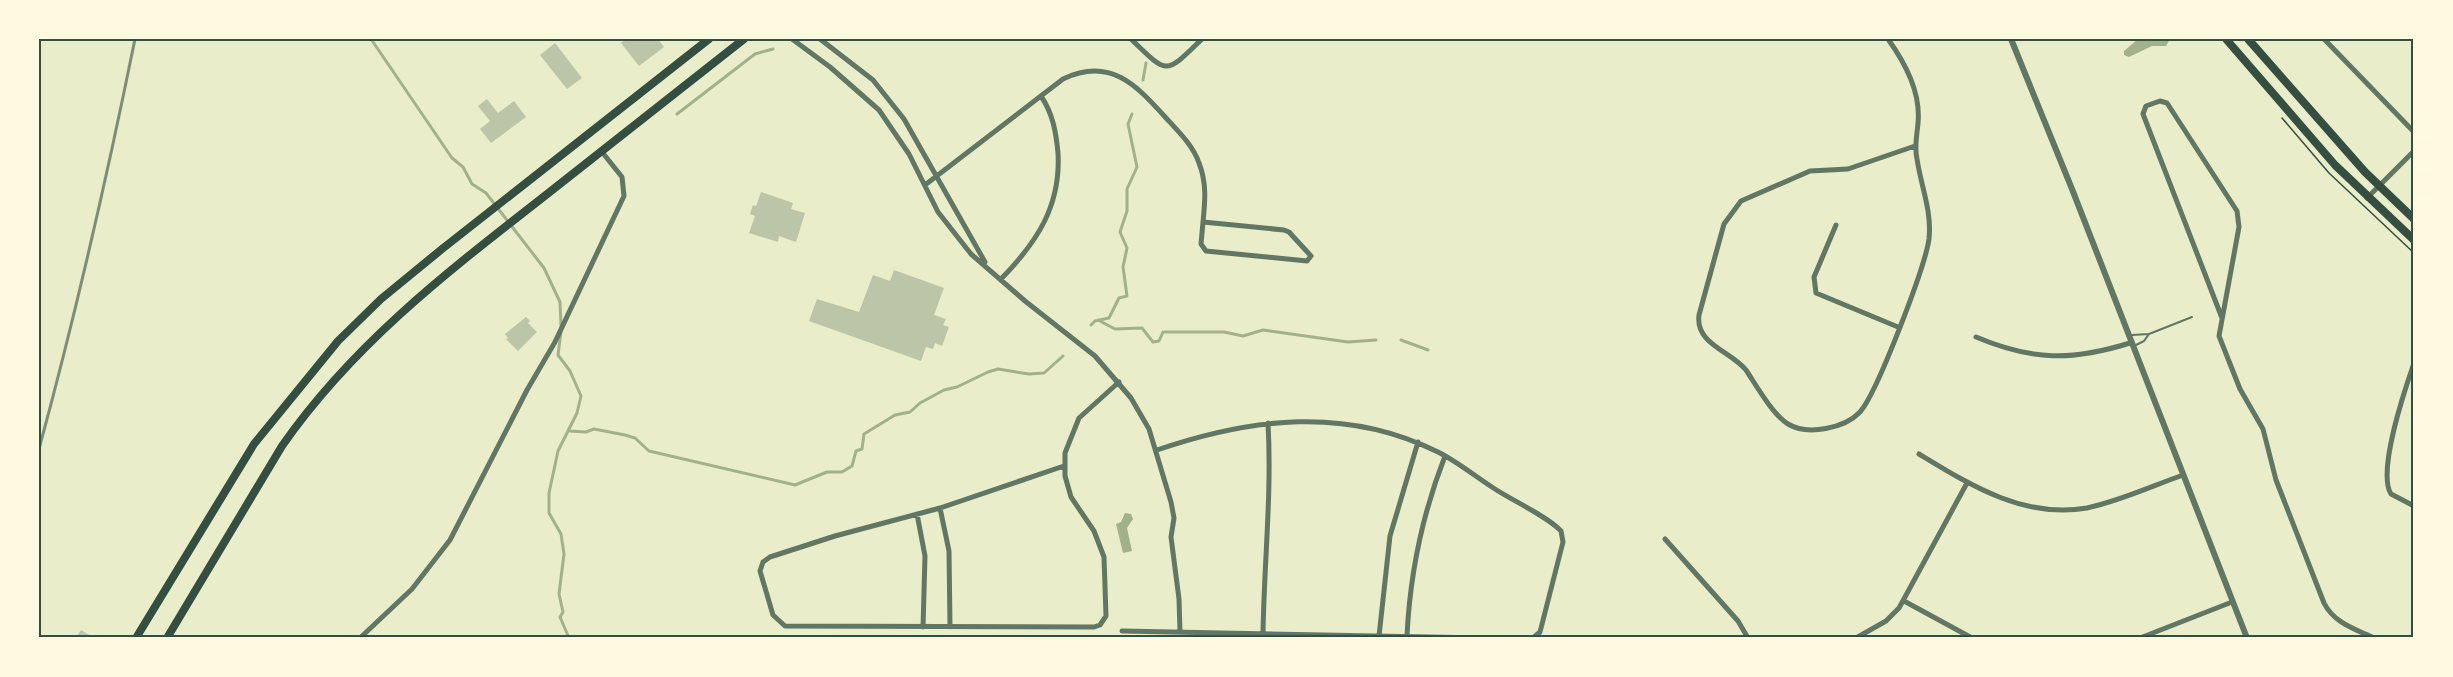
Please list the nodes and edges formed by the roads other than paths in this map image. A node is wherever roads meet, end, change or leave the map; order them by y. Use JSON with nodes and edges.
{"nodes":[{"id":1,"x":709,"y":39,"type":"edge"},
{"id":2,"x":744,"y":39,"type":"edge"},
{"id":3,"x":792,"y":39,"type":"edge"},
{"id":4,"x":820,"y":39,"type":"edge"},
{"id":5,"x":1131,"y":39,"type":"edge"},
{"id":6,"x":1202,"y":39,"type":"edge"},
{"id":7,"x":1888,"y":39,"type":"edge"},
{"id":8,"x":2011,"y":39,"type":"edge"},
{"id":9,"x":2226,"y":39,"type":"edge"},
{"id":10,"x":2248,"y":39,"type":"edge"},
{"id":11,"x":2324,"y":39,"type":"edge"},
{"id":12,"x":1041,"y":96,"type":"junction"},
{"id":13,"x":2414,"y":132,"type":"edge"},
{"id":14,"x":1915,"y":146,"type":"junction"},
{"id":15,"x":2414,"y":151,"type":"edge"},
{"id":16,"x":602,"y":152,"type":"junction"},
{"id":17,"x":937,"y":176,"type":"junction"},
{"id":18,"x":925,"y":185,"type":"junction"},
{"id":19,"x":2379,"y":187,"type":"junction"},
{"id":20,"x":2367,"y":198,"type":"junction"},
{"id":21,"x":2414,"y":219,"type":"edge"},
{"id":22,"x":1203,"y":222,"type":"junction"},
{"id":23,"x":1836,"y":225,"type":"dead end"},
{"id":24,"x":2414,"y":240,"type":"edge"},
{"id":25,"x":988,"y":266,"type":"junction"},
{"id":26,"x":1001,"y":279,"type":"junction"},
{"id":27,"x":2192,"y":317,"type":"dead end"},
{"id":28,"x":2222,"y":318,"type":"junction"},
{"id":29,"x":1898,"y":327,"type":"junction"},
{"id":30,"x":2150,"y":334,"type":"junction"},
{"id":31,"x":1977,"y":337,"type":"dead end"},
{"id":32,"x":2130,"y":342,"type":"junction"},
{"id":33,"x":2414,"y":363,"type":"edge"},
{"id":34,"x":1119,"y":382,"type":"junction"},
{"id":35,"x":1268,"y":423,"type":"junction"},
{"id":36,"x":1418,"y":442,"type":"junction"},
{"id":37,"x":1157,"y":450,"type":"junction"},
{"id":38,"x":1919,"y":454,"type":"dead end"},
{"id":39,"x":1445,"y":456,"type":"junction"},
{"id":40,"x":1064,"y":466,"type":"junction"},
{"id":41,"x":2183,"y":475,"type":"junction"},
{"id":42,"x":1967,"y":483,"type":"junction"},
{"id":43,"x":2414,"y":506,"type":"edge"},
{"id":44,"x":940,"y":508,"type":"junction"},
{"id":45,"x":917,"y":514,"type":"junction"},
{"id":46,"x":1665,"y":539,"type":"dead end"},
{"id":47,"x":1904,"y":601,"type":"junction"},
{"id":48,"x":2232,"y":602,"type":"junction"},
{"id":49,"x":923,"y":627,"type":"junction"},
{"id":50,"x":950,"y":627,"type":"junction"},
{"id":51,"x":1122,"y":631,"type":"dead end"},
{"id":52,"x":1180,"y":632,"type":"junction"},
{"id":53,"x":1263,"y":634,"type":"junction"},
{"id":54,"x":1379,"y":636,"type":"junction"},
{"id":55,"x":1407,"y":636,"type":"junction"},
{"id":56,"x":136,"y":638,"type":"edge"},
{"id":57,"x":168,"y":638,"type":"edge"},
{"id":58,"x":360,"y":638,"type":"edge"},
{"id":59,"x":1482,"y":638,"type":"edge"},
{"id":60,"x":1533,"y":638,"type":"edge"},
{"id":61,"x":1748,"y":638,"type":"edge"},
{"id":62,"x":1856,"y":638,"type":"edge"},
{"id":63,"x":1972,"y":638,"type":"edge"},
{"id":64,"x":2140,"y":638,"type":"edge"},
{"id":65,"x":2247,"y":638,"type":"edge"},
{"id":66,"x":2374,"y":638,"type":"edge"}],
"edges":[{"from":1,"to":56,"type":"main road"},
{"from":2,"to":16,"type":"main road"},
{"from":3,"to":18,"type":"street"},
{"from":4,"to":17,"type":"street"},
{"from":5,"to":6,"type":"street"},
{"from":7,"to":14,"type":"street"},
{"from":8,"to":32,"type":"street"},
{"from":9,"to":20,"type":"main road"},
{"from":10,"to":19,"type":"main road"},
{"from":11,"to":13,"type":"street"},
{"from":12,"to":17,"type":"street"},
{"from":12,"to":22,"type":"street"},
{"from":12,"to":26,"type":"street"},
{"from":14,"to":29,"type":"street"},
{"from":14,"to":29,"type":"street"},
{"from":15,"to":19,"type":"street"},
{"from":16,"to":57,"type":"main road"},
{"from":16,"to":58,"type":"street"},
{"from":17,"to":18,"type":"street"},
{"from":17,"to":25,"type":"street"},
{"from":18,"to":25,"type":"street"},
{"from":19,"to":20,"type":"street"},
{"from":19,"to":21,"type":"main road"},
{"from":20,"to":24,"type":"main road"},
{"from":22,"to":22,"type":"street"},
{"from":23,"to":29,"type":"street"},
{"from":25,"to":26,"type":"street"},
{"from":26,"to":34,"type":"street"},
{"from":27,"to":30,"type":"lane"},
{"from":28,"to":28,"type":"street"},
{"from":28,"to":66,"type":"street"},
{"from":30,"to":32,"type":"lane"},
{"from":30,"to":32,"type":"lane"},
{"from":31,"to":32,"type":"street"},
{"from":32,"to":41,"type":"street"},
{"from":33,"to":43,"type":"street"},
{"from":34,"to":37,"type":"street"},
{"from":34,"to":40,"type":"street"},
{"from":35,"to":36,"type":"street"},
{"from":35,"to":37,"type":"street"},
{"from":35,"to":53,"type":"street"},
{"from":36,"to":39,"type":"street"},
{"from":36,"to":54,"type":"street"},
{"from":37,"to":52,"type":"street"},
{"from":38,"to":42,"type":"street"},
{"from":39,"to":55,"type":"street"},
{"from":39,"to":60,"type":"street"},
{"from":40,"to":44,"type":"street"},
{"from":40,"to":50,"type":"street"},
{"from":41,"to":42,"type":"street"},
{"from":41,"to":48,"type":"street"},
{"from":42,"to":47,"type":"street"},
{"from":44,"to":45,"type":"street"},
{"from":44,"to":50,"type":"street"},
{"from":45,"to":49,"type":"street"},
{"from":45,"to":49,"type":"street"},
{"from":46,"to":61,"type":"street"},
{"from":47,"to":62,"type":"street"},
{"from":47,"to":63,"type":"street"},
{"from":48,"to":64,"type":"street"},
{"from":48,"to":65,"type":"street"},
{"from":49,"to":50,"type":"street"},
{"from":51,"to":52,"type":"street"},
{"from":52,"to":53,"type":"street"},
{"from":53,"to":54,"type":"street"},
{"from":54,"to":55,"type":"street"},
{"from":55,"to":59,"type":"street"}]}
